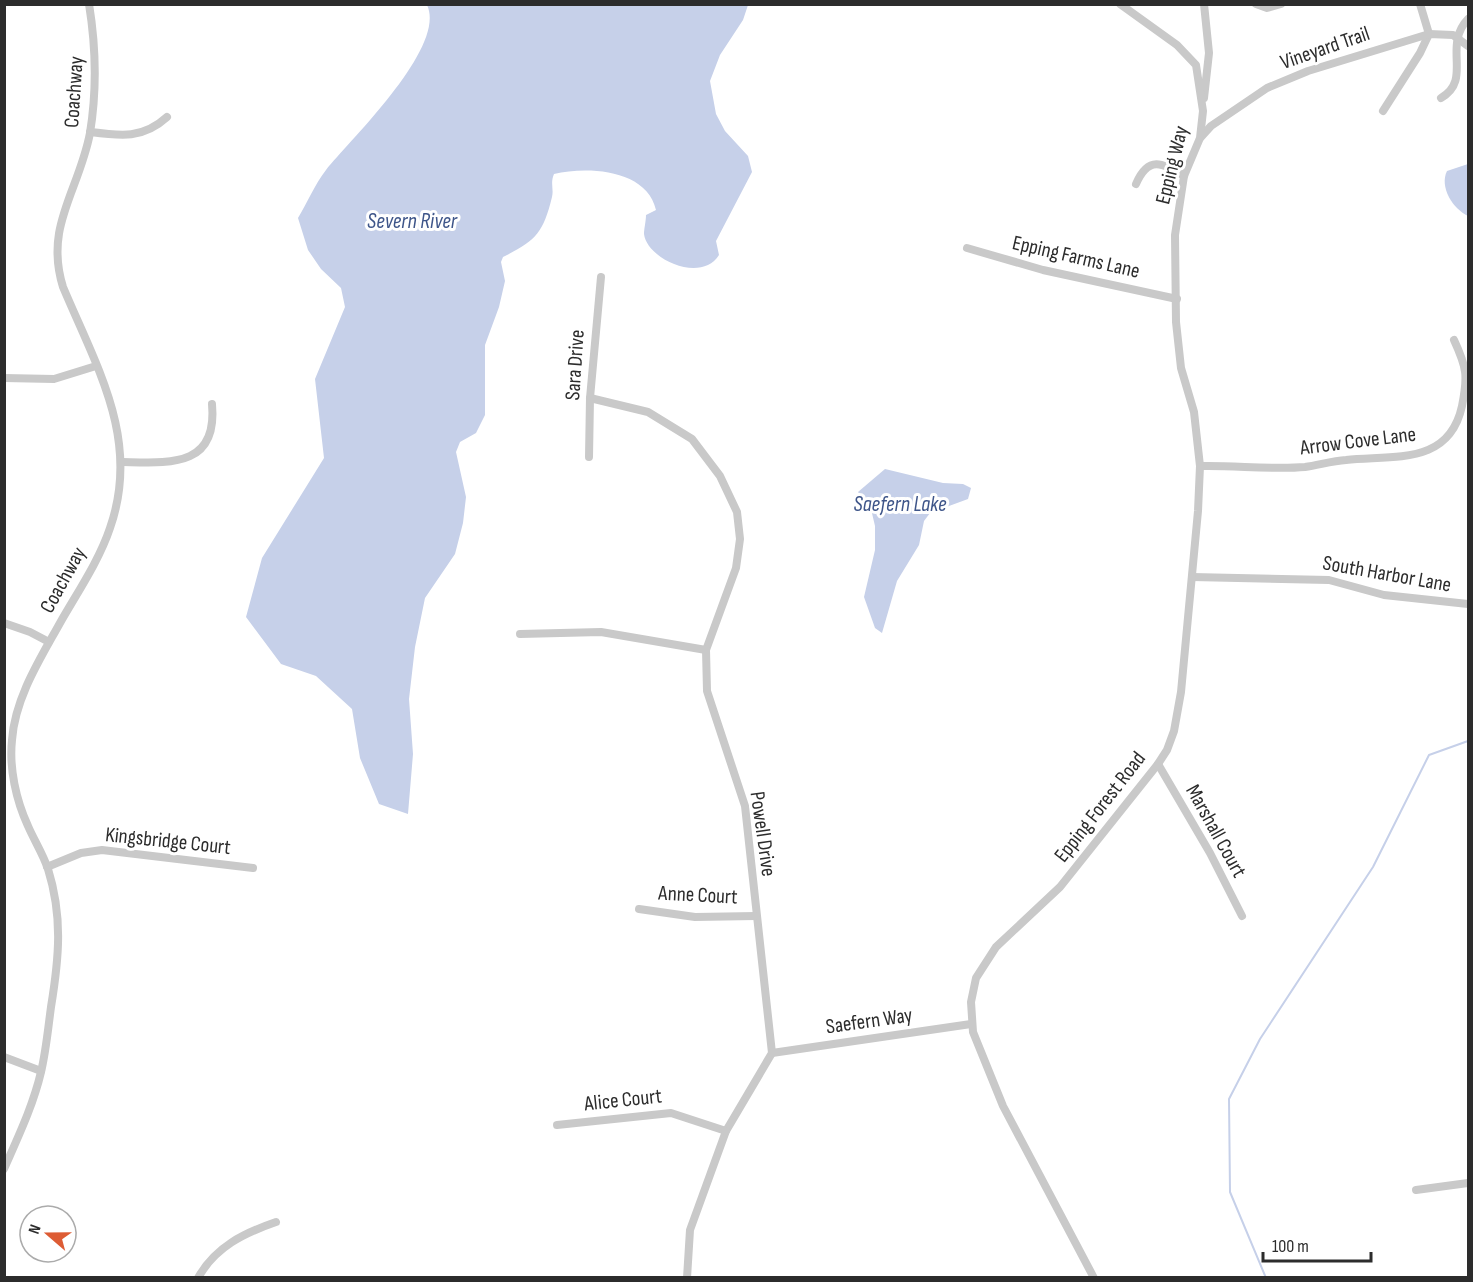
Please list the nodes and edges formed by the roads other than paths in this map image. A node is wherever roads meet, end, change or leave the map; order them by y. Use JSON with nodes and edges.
{"nodes":[{"id":1,"x":89,"y":4,"type":"edge"},
{"id":2,"x":1120,"y":4,"type":"edge"},
{"id":3,"x":1204,"y":4,"type":"edge"},
{"id":4,"x":1256,"y":4,"type":"edge"},
{"id":5,"x":1281,"y":4,"type":"edge"},
{"id":6,"x":1420,"y":4,"type":"edge"},
{"id":7,"x":1468,"y":19,"type":"edge"},
{"id":8,"x":1429,"y":34,"type":"junction"},
{"id":9,"x":1456,"y":37,"type":"junction"},
{"id":10,"x":1468,"y":46,"type":"edge"},
{"id":11,"x":1441,"y":98,"type":"dead end"},
{"id":12,"x":1203,"y":111,"type":"junction"},
{"id":13,"x":1383,"y":111,"type":"dead end"},
{"id":14,"x":167,"y":117,"type":"dead end"},
{"id":15,"x":90,"y":132,"type":"junction"},
{"id":16,"x":1200,"y":138,"type":"junction"},
{"id":17,"x":1184,"y":176,"type":"junction"},
{"id":18,"x":1136,"y":184,"type":"dead end"},
{"id":19,"x":967,"y":248,"type":"dead end"},
{"id":20,"x":601,"y":277,"type":"dead end"},
{"id":21,"x":1177,"y":299,"type":"junction"},
{"id":22,"x":1454,"y":340,"type":"dead end"},
{"id":23,"x":96,"y":366,"type":"junction"},
{"id":24,"x":4,"y":378,"type":"edge"},
{"id":25,"x":590,"y":398,"type":"junction"},
{"id":26,"x":212,"y":404,"type":"dead end"},
{"id":27,"x":589,"y":457,"type":"dead end"},
{"id":28,"x":123,"y":462,"type":"junction"},
{"id":29,"x":1200,"y":466,"type":"junction"},
{"id":30,"x":1192,"y":577,"type":"junction"},
{"id":31,"x":1468,"y":604,"type":"edge"},
{"id":32,"x":4,"y":623,"type":"edge"},
{"id":33,"x":520,"y":634,"type":"dead end"},
{"id":34,"x":49,"y":642,"type":"junction"},
{"id":35,"x":706,"y":650,"type":"junction"},
{"id":36,"x":1158,"y":764,"type":"junction"},
{"id":37,"x":47,"y":867,"type":"junction"},
{"id":38,"x":253,"y":868,"type":"dead end"},
{"id":39,"x":639,"y":909,"type":"dead end"},
{"id":40,"x":756,"y":916,"type":"junction"},
{"id":41,"x":1242,"y":916,"type":"dead end"},
{"id":42,"x":971,"y":1024,"type":"junction"},
{"id":43,"x":772,"y":1053,"type":"junction"},
{"id":44,"x":4,"y":1057,"type":"edge"},
{"id":45,"x":41,"y":1071,"type":"junction"},
{"id":46,"x":556,"y":1125,"type":"dead end"},
{"id":47,"x":726,"y":1131,"type":"junction"},
{"id":48,"x":4,"y":1169,"type":"edge"},
{"id":49,"x":1468,"y":1183,"type":"edge"},
{"id":50,"x":1416,"y":1190,"type":"dead end"},
{"id":51,"x":276,"y":1222,"type":"dead end"},
{"id":52,"x":198,"y":1278,"type":"edge"},
{"id":53,"x":687,"y":1278,"type":"edge"},
{"id":54,"x":1094,"y":1278,"type":"edge"}],
"edges":[{"from":1,"to":15,"type":"street","name":"Coachway"},
{"from":2,"to":12,"type":"street","name":"Epping Way"},
{"from":3,"to":12,"type":"street"},
{"from":4,"to":5,"type":"street"},
{"from":6,"to":8,"type":"street"},
{"from":7,"to":9,"type":"street"},
{"from":8,"to":9,"type":"street","name":"Vineyard Trail"},
{"from":8,"to":13,"type":"street"},
{"from":8,"to":16,"type":"street","name":"Vineyard Trail"},
{"from":9,"to":10,"type":"street"},
{"from":9,"to":11,"type":"street"},
{"from":12,"to":16,"type":"street","name":"Epping Way"},
{"from":14,"to":15,"type":"street"},
{"from":15,"to":23,"type":"street","name":"Coachway"},
{"from":16,"to":17,"type":"street","name":"Epping Way"},
{"from":17,"to":18,"type":"street"},
{"from":17,"to":21,"type":"street","name":"Epping Way"},
{"from":19,"to":21,"type":"street","name":"Epping Farms Lane"},
{"from":20,"to":25,"type":"street","name":"Sara Drive"},
{"from":21,"to":29,"type":"street","name":"Epping Forest Road"},
{"from":22,"to":29,"type":"street","name":"Arrow Cove Lane"},
{"from":23,"to":24,"type":"street"},
{"from":23,"to":28,"type":"street","name":"Coachway"},
{"from":25,"to":27,"type":"street","name":"Sara Drive"},
{"from":25,"to":35,"type":"street","name":"Powell Drive"},
{"from":26,"to":28,"type":"street"},
{"from":28,"to":34,"type":"street","name":"Coachway"},
{"from":29,"to":30,"type":"street","name":"Epping Forest Road"},
{"from":30,"to":31,"type":"street","name":"South Harbor Lane"},
{"from":30,"to":36,"type":"street","name":"Epping Forest Road"},
{"from":32,"to":34,"type":"street"},
{"from":33,"to":35,"type":"street"},
{"from":34,"to":37,"type":"street","name":"Coachway"},
{"from":35,"to":40,"type":"street","name":"Powell Drive"},
{"from":36,"to":41,"type":"street","name":"Marshall Court"},
{"from":36,"to":42,"type":"street","name":"Epping Forest Road"},
{"from":37,"to":38,"type":"street","name":"Kingsbridge Court"},
{"from":37,"to":45,"type":"street","name":"Coachway"},
{"from":39,"to":40,"type":"street","name":"Anne Court"},
{"from":40,"to":43,"type":"street","name":"Powell Drive"},
{"from":42,"to":43,"type":"street","name":"Saefern Way"},
{"from":42,"to":54,"type":"street","name":"Epping Forest Road"},
{"from":43,"to":47,"type":"street"},
{"from":44,"to":45,"type":"street"},
{"from":45,"to":48,"type":"street","name":"Coachway"},
{"from":46,"to":47,"type":"street","name":"Alice Court"},
{"from":47,"to":53,"type":"street"},
{"from":49,"to":50,"type":"street"},
{"from":51,"to":52,"type":"street"}]}
